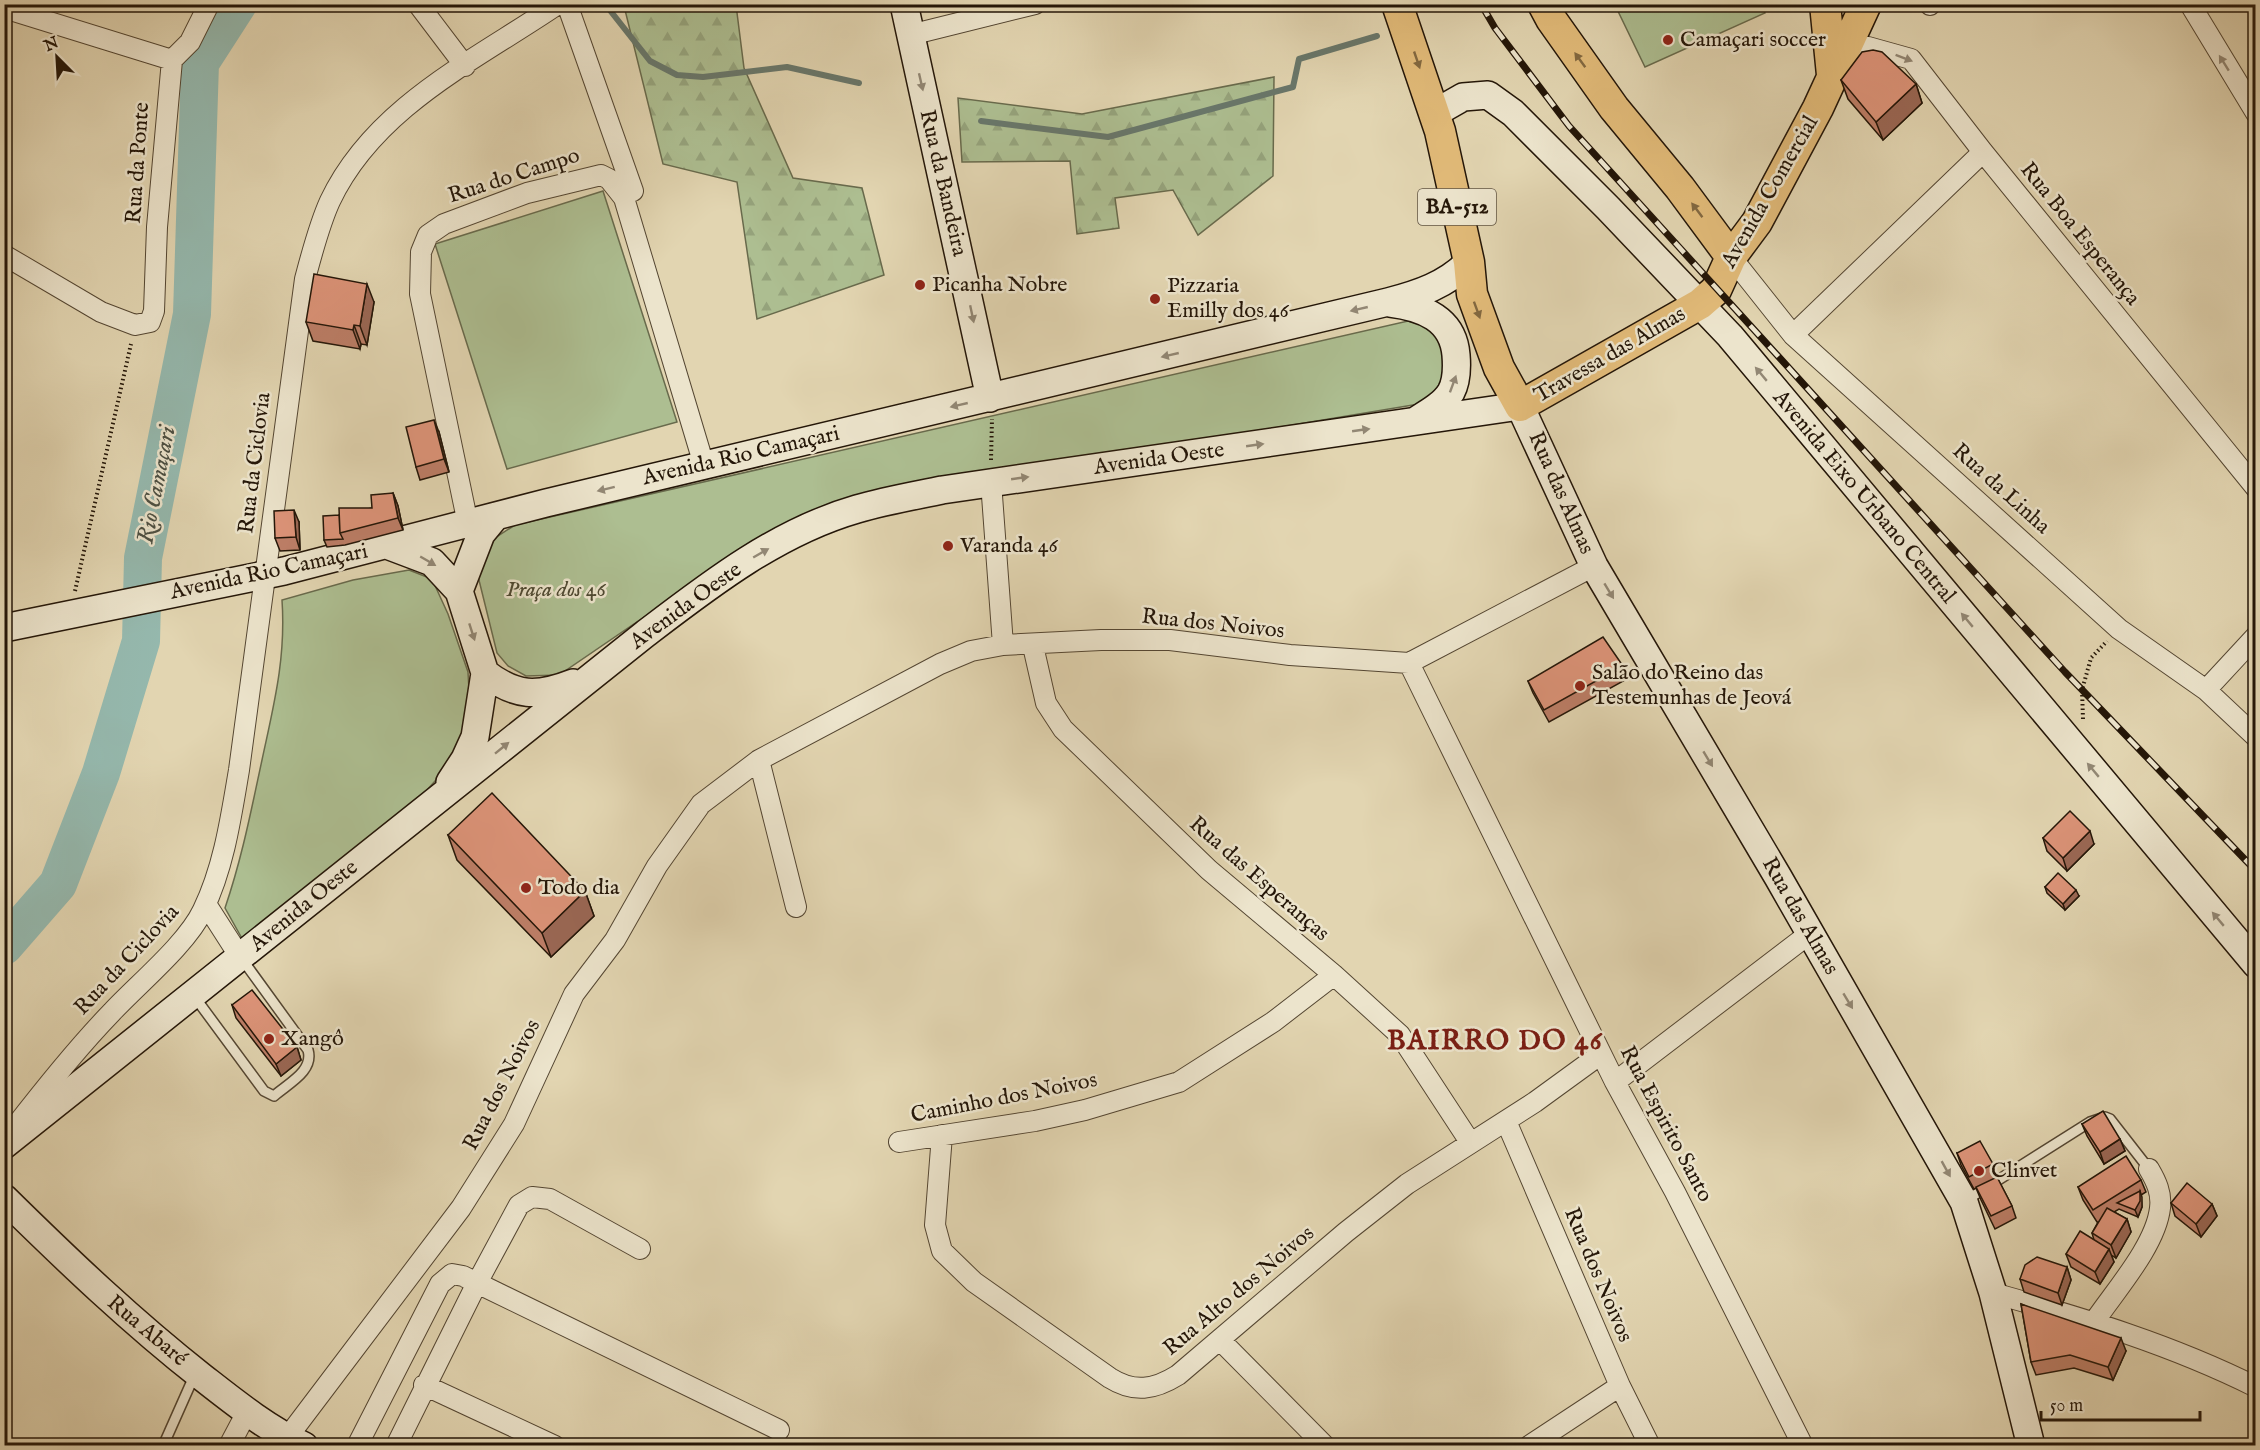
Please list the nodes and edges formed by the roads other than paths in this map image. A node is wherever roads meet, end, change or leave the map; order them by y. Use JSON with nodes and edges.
{"nodes":[{"id":1,"x":209,"y":4,"type":"edge"},
{"id":2,"x":418,"y":4,"type":"edge"},
{"id":3,"x":558,"y":4,"type":"edge"},
{"id":4,"x":567,"y":4,"type":"edge"},
{"id":5,"x":904,"y":4,"type":"edge"},
{"id":6,"x":1035,"y":4,"type":"edge"},
{"id":7,"x":1397,"y":4,"type":"edge"},
{"id":8,"x":1543,"y":4,"type":"edge"},
{"id":9,"x":1825,"y":4,"type":"edge"},
{"id":10,"x":1866,"y":4,"type":"edge"},
{"id":11,"x":2190,"y":4,"type":"edge"},
{"id":12,"x":4,"y":8,"type":"edge"},
{"id":13,"x":910,"y":35,"type":"junction"},
{"id":14,"x":1847,"y":46,"type":"junction"},
{"id":15,"x":172,"y":60,"type":"junction"},
{"id":16,"x":465,"y":66,"type":"junction"},
{"id":17,"x":1832,"y":75,"type":"junction"},
{"id":18,"x":1435,"y":113,"type":"junction"},
{"id":19,"x":2256,"y":113,"type":"edge"},
{"id":20,"x":1983,"y":153,"type":"junction"},
{"id":21,"x":633,"y":190,"type":"dead end"},
{"id":22,"x":4,"y":255,"type":"edge"},
{"id":23,"x":1731,"y":257,"type":"junction"},
{"id":24,"x":1469,"y":262,"type":"junction"},
{"id":25,"x":1388,"y":302,"type":"junction"},
{"id":26,"x":1700,"y":304,"type":"junction"},
{"id":27,"x":1793,"y":335,"type":"junction"},
{"id":28,"x":990,"y":398,"type":"junction"},
{"id":29,"x":1520,"y":406,"type":"junction"},
{"id":30,"x":1412,"y":423,"type":"junction"},
{"id":31,"x":704,"y":465,"type":"junction"},
{"id":32,"x":991,"y":482,"type":"junction"},
{"id":33,"x":2256,"y":488,"type":"edge"},
{"id":34,"x":495,"y":517,"type":"junction"},
{"id":35,"x":468,"y":524,"type":"junction"},
{"id":36,"x":387,"y":546,"type":"junction"},
{"id":37,"x":1594,"y":566,"type":"junction"},
{"id":38,"x":266,"y":575,"type":"junction"},
{"id":39,"x":459,"y":591,"type":"junction"},
{"id":40,"x":4,"y":628,"type":"edge"},
{"id":41,"x":2256,"y":636,"type":"edge"},
{"id":42,"x":1003,"y":645,"type":"junction"},
{"id":43,"x":1033,"y":646,"type":"junction"},
{"id":44,"x":1409,"y":663,"type":"junction"},
{"id":45,"x":485,"y":673,"type":"junction"},
{"id":46,"x":591,"y":676,"type":"junction"},
{"id":47,"x":2206,"y":690,"type":"junction"},
{"id":48,"x":2256,"y":737,"type":"edge"},
{"id":49,"x":759,"y":760,"type":"junction"},
{"id":50,"x":440,"y":798,"type":"junction"},
{"id":51,"x":206,"y":904,"type":"junction"},
{"id":52,"x":796,"y":907,"type":"dead end"},
{"id":53,"x":1809,"y":934,"type":"junction"},
{"id":54,"x":240,"y":957,"type":"junction"},
{"id":55,"x":2256,"y":964,"type":"edge"},
{"id":56,"x":1334,"y":975,"type":"junction"},
{"id":57,"x":193,"y":994,"type":"junction"},
{"id":58,"x":1601,"y":1054,"type":"junction"},
{"id":59,"x":1615,"y":1083,"type":"junction"},
{"id":60,"x":1506,"y":1121,"type":"junction"},
{"id":61,"x":942,"y":1135,"type":"junction"},
{"id":62,"x":899,"y":1142,"type":"dead end"},
{"id":63,"x":1470,"y":1142,"type":"junction"},
{"id":64,"x":4,"y":1143,"type":"edge"},
{"id":65,"x":2149,"y":1169,"type":"joint"},
{"id":66,"x":4,"y":1198,"type":"edge"},
{"id":67,"x":1964,"y":1202,"type":"junction"},
{"id":68,"x":640,"y":1249,"type":"dead end"},
{"id":69,"x":477,"y":1283,"type":"junction"},
{"id":70,"x":1993,"y":1293,"type":"junction"},
{"id":71,"x":2094,"y":1322,"type":"junction"},
{"id":72,"x":1221,"y":1341,"type":"junction"},
{"id":73,"x":196,"y":1372,"type":"junction"},
{"id":74,"x":424,"y":1384,"type":"junction"},
{"id":75,"x":1620,"y":1386,"type":"junction"},
{"id":76,"x":2256,"y":1387,"type":"edge"},
{"id":77,"x":247,"y":1412,"type":"junction"},
{"id":78,"x":779,"y":1430,"type":"dead end"},
{"id":79,"x":296,"y":1442,"type":"edge"},
{"id":80,"x":163,"y":1446,"type":"edge"},
{"id":81,"x":229,"y":1446,"type":"edge"},
{"id":82,"x":357,"y":1446,"type":"edge"},
{"id":83,"x":396,"y":1446,"type":"edge"},
{"id":84,"x":555,"y":1446,"type":"edge"},
{"id":85,"x":1325,"y":1446,"type":"edge"},
{"id":86,"x":1529,"y":1446,"type":"edge"},
{"id":87,"x":1650,"y":1446,"type":"edge"},
{"id":88,"x":1803,"y":1446,"type":"edge"},
{"id":89,"x":2031,"y":1446,"type":"edge"}],
"edges":[{"from":1,"to":15,"type":"street"},
{"from":2,"to":16,"type":"street"},
{"from":3,"to":16,"type":"street","name":"Rua da Ciclovia"},
{"from":4,"to":21,"type":"street"},
{"from":5,"to":13,"type":"street","name":"Rua da Bandeira"},
{"from":6,"to":13,"type":"street"},
{"from":7,"to":18,"type":"main road","number":"BA-512","one_way":true},
{"from":23,"to":8,"type":"main road","one_way":true},
{"from":9,"to":17,"type":"main road","name":"Avenida Comercial"},
{"from":10,"to":14,"type":"main road","name":"Avenida Comercial"},
{"from":19,"to":11,"type":"street","one_way":true},
{"from":12,"to":15,"type":"street"},
{"from":13,"to":28,"type":"street","name":"Rua da Bandeira","one_way":true},
{"from":14,"to":17,"type":"main road","name":"Avenida Comercial"},
{"from":14,"to":20,"type":"street","name":"Rua Boa Esperança","one_way":true},
{"from":15,"to":22,"type":"street","name":"Rua da Ponte"},
{"from":16,"to":38,"type":"street","name":"Rua da Ciclovia"},
{"from":17,"to":23,"type":"main road","name":"Avenida Comercial"},
{"from":18,"to":24,"type":"main road","number":"BA-512"},
{"from":18,"to":26,"type":"street","name":"Avenida Eixo Urbano Central"},
{"from":20,"to":27,"type":"street"},
{"from":20,"to":33,"type":"street","name":"Rua Boa Esperança"},
{"from":23,"to":26,"type":"main road","name":"Avenida Comercial"},
{"from":23,"to":27,"type":"street","name":"Rua da Linha"},
{"from":24,"to":25,"type":"street","name":"Avenida Rio Camaçari"},
{"from":24,"to":29,"type":"main road","number":"BA-512","one_way":true},
{"from":25,"to":28,"type":"street","name":"Avenida Rio Camaçari","one_way":true},
{"from":30,"to":25,"type":"street","one_way":true},
{"from":26,"to":29,"type":"main road","name":"Travessa das Almas"},
{"from":55,"to":26,"type":"street","name":"Avenida Eixo Urbano Central","one_way":true},
{"from":27,"to":47,"type":"street","name":"Rua da Linha"},
{"from":28,"to":31,"type":"street","name":"Avenida Rio Camaçari","one_way":true},
{"from":29,"to":30,"type":"street","name":"Avenida Oeste"},
{"from":29,"to":37,"type":"street","name":"Rua das Almas"},
{"from":32,"to":30,"type":"street","name":"Avenida Oeste","one_way":true},
{"from":31,"to":34,"type":"street","name":"Avenida Rio Camaçari","one_way":true},
{"from":31,"to":35,"type":"street","name":"Rua do Campo"},
{"from":32,"to":42,"type":"street"},
{"from":46,"to":32,"type":"street","name":"Avenida Oeste","one_way":true},
{"from":34,"to":35,"type":"street","name":"Avenida Rio Camaçari"},
{"from":34,"to":39,"type":"street"},
{"from":35,"to":36,"type":"street","name":"Avenida Rio Camaçari"},
{"from":36,"to":38,"type":"street","name":"Avenida Rio Camaçari"},
{"from":36,"to":39,"type":"street","one_way":true},
{"from":37,"to":44,"type":"street"},
{"from":37,"to":53,"type":"street","name":"Rua das Almas","one_way":true},
{"from":38,"to":40,"type":"street","name":"Avenida Rio Camaçari"},
{"from":38,"to":51,"type":"street","name":"Rua da Ciclovia"},
{"from":39,"to":45,"type":"street","one_way":true},
{"from":41,"to":47,"type":"street"},
{"from":42,"to":43,"type":"street","name":"Rua dos Noivos"},
{"from":42,"to":49,"type":"street","name":"Rua dos Noivos"},
{"from":43,"to":44,"type":"street","name":"Rua dos Noivos"},
{"from":43,"to":56,"type":"street","name":"Rua das Esperanças"},
{"from":44,"to":58,"type":"street","name":"Rua Espirito Santo"},
{"from":45,"to":46,"type":"street"},
{"from":45,"to":50,"type":"street"},
{"from":50,"to":46,"type":"street","name":"Avenida Oeste","one_way":true},
{"from":47,"to":48,"type":"street","name":"Rua da Linha"},
{"from":49,"to":52,"type":"street"},
{"from":49,"to":79,"type":"street","name":"Rua dos Noivos"},
{"from":50,"to":54,"type":"street","name":"Avenida Oeste"},
{"from":51,"to":54,"type":"street"},
{"from":51,"to":64,"type":"street","name":"Rua da Ciclovia"},
{"from":53,"to":59,"type":"street"},
{"from":53,"to":67,"type":"street","name":"Rua das Almas","one_way":true},
{"from":54,"to":57,"type":"street","name":"Avenida Oeste"},
{"from":54,"to":57,"type":"lane"},
{"from":56,"to":61,"type":"street","name":"Caminho dos Noivos"},
{"from":56,"to":63,"type":"street","name":"Rua das Esperanças"},
{"from":57,"to":64,"type":"street","name":"Avenida Oeste"},
{"from":58,"to":59,"type":"street","name":"Rua Espirito Santo"},
{"from":58,"to":60,"type":"street","name":"Rua Alto dos Noivos"},
{"from":59,"to":88,"type":"street","name":"Rua Espirito Santo"},
{"from":60,"to":63,"type":"street","name":"Rua Alto dos Noivos"},
{"from":60,"to":75,"type":"street","name":"Rua dos Noivos"},
{"from":61,"to":62,"type":"street","name":"Caminho dos Noivos"},
{"from":61,"to":72,"type":"street","name":"Rua Alto dos Noivos"},
{"from":63,"to":72,"type":"street","name":"Rua Alto dos Noivos"},
{"from":65,"to":67,"type":"lane"},
{"from":65,"to":71,"type":"street"},
{"from":66,"to":73,"type":"street","name":"Rua Abaré"},
{"from":67,"to":70,"type":"street","name":"Rua das Almas"},
{"from":68,"to":69,"type":"street"},
{"from":69,"to":74,"type":"street"},
{"from":69,"to":78,"type":"street"},
{"from":69,"to":82,"type":"street"},
{"from":70,"to":71,"type":"street"},
{"from":70,"to":89,"type":"street","name":"Rua das Almas"},
{"from":71,"to":76,"type":"street"},
{"from":72,"to":85,"type":"street"},
{"from":73,"to":77,"type":"street","name":"Rua Abaré"},
{"from":73,"to":80,"type":"lane"},
{"from":74,"to":83,"type":"street"},
{"from":74,"to":84,"type":"street"},
{"from":75,"to":86,"type":"street"},
{"from":75,"to":87,"type":"street","name":"Rua dos Noivos"},
{"from":77,"to":79,"type":"street","name":"Rua Abaré"},
{"from":77,"to":81,"type":"street"}]}
